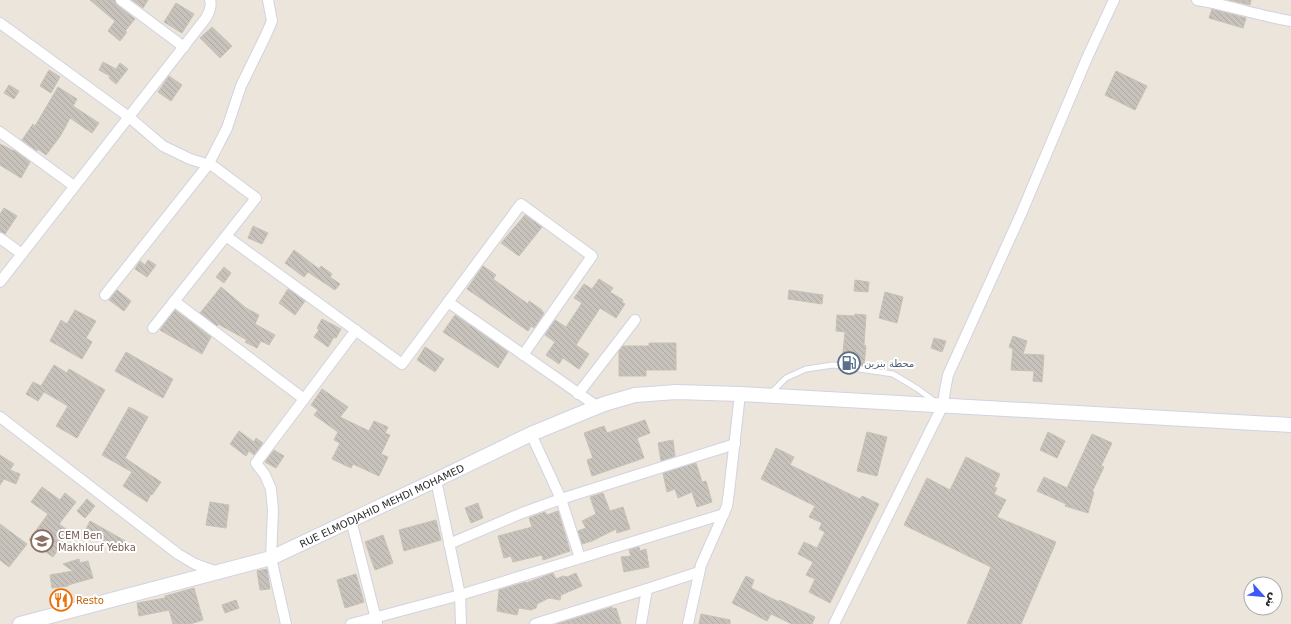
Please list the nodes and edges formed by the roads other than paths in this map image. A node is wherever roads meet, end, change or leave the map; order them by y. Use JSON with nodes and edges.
{"nodes":[{"id":1,"x":121,"y":0,"type":"edge"},
{"id":2,"x":210,"y":0,"type":"edge"},
{"id":3,"x":268,"y":0,"type":"edge"},
{"id":4,"x":1114,"y":0,"type":"edge"},
{"id":5,"x":1197,"y":0,"type":"edge"},
{"id":6,"x":1291,"y":21,"type":"edge"},
{"id":7,"x":0,"y":23,"type":"edge"},
{"id":8,"x":184,"y":47,"type":"junction"},
{"id":9,"x":129,"y":117,"type":"junction"},
{"id":10,"x":0,"y":132,"type":"edge"},
{"id":11,"x":208,"y":164,"type":"junction"},
{"id":12,"x":74,"y":186,"type":"junction"},
{"id":13,"x":226,"y":236,"type":"junction"},
{"id":14,"x":0,"y":238,"type":"edge"},
{"id":15,"x":22,"y":254,"type":"junction"},
{"id":16,"x":0,"y":282,"type":"edge"},
{"id":17,"x":106,"y":295,"type":"dead end"},
{"id":18,"x":174,"y":301,"type":"junction"},
{"id":19,"x":448,"y":302,"type":"junction"},
{"id":20,"x":635,"y":320,"type":"dead end"},
{"id":21,"x":153,"y":328,"type":"dead end"},
{"id":22,"x":356,"y":330,"type":"junction"},
{"id":23,"x":523,"y":355,"type":"junction"},
{"id":24,"x":578,"y":394,"type":"junction"},
{"id":25,"x":740,"y":394,"type":"junction"},
{"id":26,"x":768,"y":395,"type":"junction"},
{"id":27,"x":304,"y":399,"type":"junction"},
{"id":28,"x":941,"y":405,"type":"junction"},
{"id":29,"x":598,"y":407,"type":"junction"},
{"id":30,"x":0,"y":417,"type":"edge"},
{"id":31,"x":1291,"y":425,"type":"edge"},
{"id":32,"x":530,"y":434,"type":"junction"},
{"id":33,"x":735,"y":444,"type":"junction"},
{"id":34,"x":436,"y":480,"type":"junction"},
{"id":35,"x":561,"y":499,"type":"junction"},
{"id":36,"x":724,"y":514,"type":"junction"},
{"id":37,"x":351,"y":520,"type":"junction"},
{"id":38,"x":449,"y":544,"type":"junction"},
{"id":39,"x":271,"y":558,"type":"junction"},
{"id":40,"x":580,"y":558,"type":"junction"},
{"id":41,"x":217,"y":572,"type":"junction"},
{"id":42,"x":699,"y":572,"type":"junction"},
{"id":43,"x":647,"y":589,"type":"junction"},
{"id":44,"x":460,"y":596,"type":"junction"},
{"id":45,"x":376,"y":621,"type":"edge"},
{"id":46,"x":20,"y":624,"type":"edge"},
{"id":47,"x":286,"y":624,"type":"edge"},
{"id":48,"x":351,"y":624,"type":"edge"},
{"id":49,"x":462,"y":624,"type":"edge"},
{"id":50,"x":535,"y":624,"type":"edge"},
{"id":51,"x":640,"y":624,"type":"edge"},
{"id":52,"x":688,"y":624,"type":"edge"},
{"id":53,"x":834,"y":624,"type":"edge"}],
"edges":[{"from":1,"to":8,"type":"street"},
{"from":2,"to":8,"type":"street"},
{"from":3,"to":11,"type":"street"},
{"from":4,"to":28,"type":"street"},
{"from":5,"to":6,"type":"street"},
{"from":7,"to":9,"type":"street"},
{"from":8,"to":9,"type":"street"},
{"from":9,"to":11,"type":"street"},
{"from":9,"to":12,"type":"street"},
{"from":10,"to":12,"type":"street"},
{"from":11,"to":13,"type":"street"},
{"from":11,"to":17,"type":"street"},
{"from":12,"to":15,"type":"street"},
{"from":13,"to":18,"type":"street"},
{"from":13,"to":22,"type":"street"},
{"from":14,"to":15,"type":"street"},
{"from":15,"to":16,"type":"street"},
{"from":18,"to":21,"type":"street"},
{"from":18,"to":27,"type":"street"},
{"from":19,"to":22,"type":"street"},
{"from":19,"to":23,"type":"street"},
{"from":19,"to":23,"type":"street"},
{"from":20,"to":24,"type":"street"},
{"from":22,"to":27,"type":"street"},
{"from":23,"to":24,"type":"street"},
{"from":24,"to":29,"type":"street"},
{"from":25,"to":26,"type":"main road","name":"RUE ELMODJAHID MEHDI MOHAMED"},
{"from":25,"to":29,"type":"main road","name":"RUE ELMODJAHID MEHDI MOHAMED"},
{"from":25,"to":33,"type":"street"},
{"from":26,"to":28,"type":"main road","name":"RUE ELMODJAHID MEHDI MOHAMED"},
{"from":26,"to":28,"type":"lane"},
{"from":27,"to":39,"type":"street"},
{"from":28,"to":31,"type":"main road","name":"RUE ELMODJAHID MEHDI MOHAMED"},
{"from":28,"to":53,"type":"street"},
{"from":29,"to":32,"type":"main road","name":"RUE ELMODJAHID MEHDI MOHAMED"},
{"from":30,"to":41,"type":"street"},
{"from":32,"to":34,"type":"main road","name":"RUE ELMODJAHID MEHDI MOHAMED"},
{"from":32,"to":35,"type":"street"},
{"from":33,"to":35,"type":"street"},
{"from":33,"to":36,"type":"street"},
{"from":34,"to":37,"type":"main road","name":"RUE ELMODJAHID MEHDI MOHAMED"},
{"from":34,"to":38,"type":"street"},
{"from":35,"to":38,"type":"street"},
{"from":35,"to":40,"type":"street"},
{"from":36,"to":40,"type":"street"},
{"from":36,"to":42,"type":"street"},
{"from":37,"to":39,"type":"main road","name":"RUE ELMODJAHID MEHDI MOHAMED"},
{"from":37,"to":45,"type":"street"},
{"from":38,"to":44,"type":"street"},
{"from":39,"to":41,"type":"main road","name":"RUE ELMODJAHID MEHDI MOHAMED"},
{"from":39,"to":47,"type":"street"},
{"from":40,"to":44,"type":"street"},
{"from":41,"to":46,"type":"main road","name":"RUE ELMODJAHID MEHDI MOHAMED"},
{"from":42,"to":43,"type":"street"},
{"from":42,"to":52,"type":"street"},
{"from":43,"to":50,"type":"street"},
{"from":43,"to":51,"type":"street"},
{"from":44,"to":45,"type":"street"},
{"from":44,"to":49,"type":"street"},
{"from":45,"to":48,"type":"street"}]}
